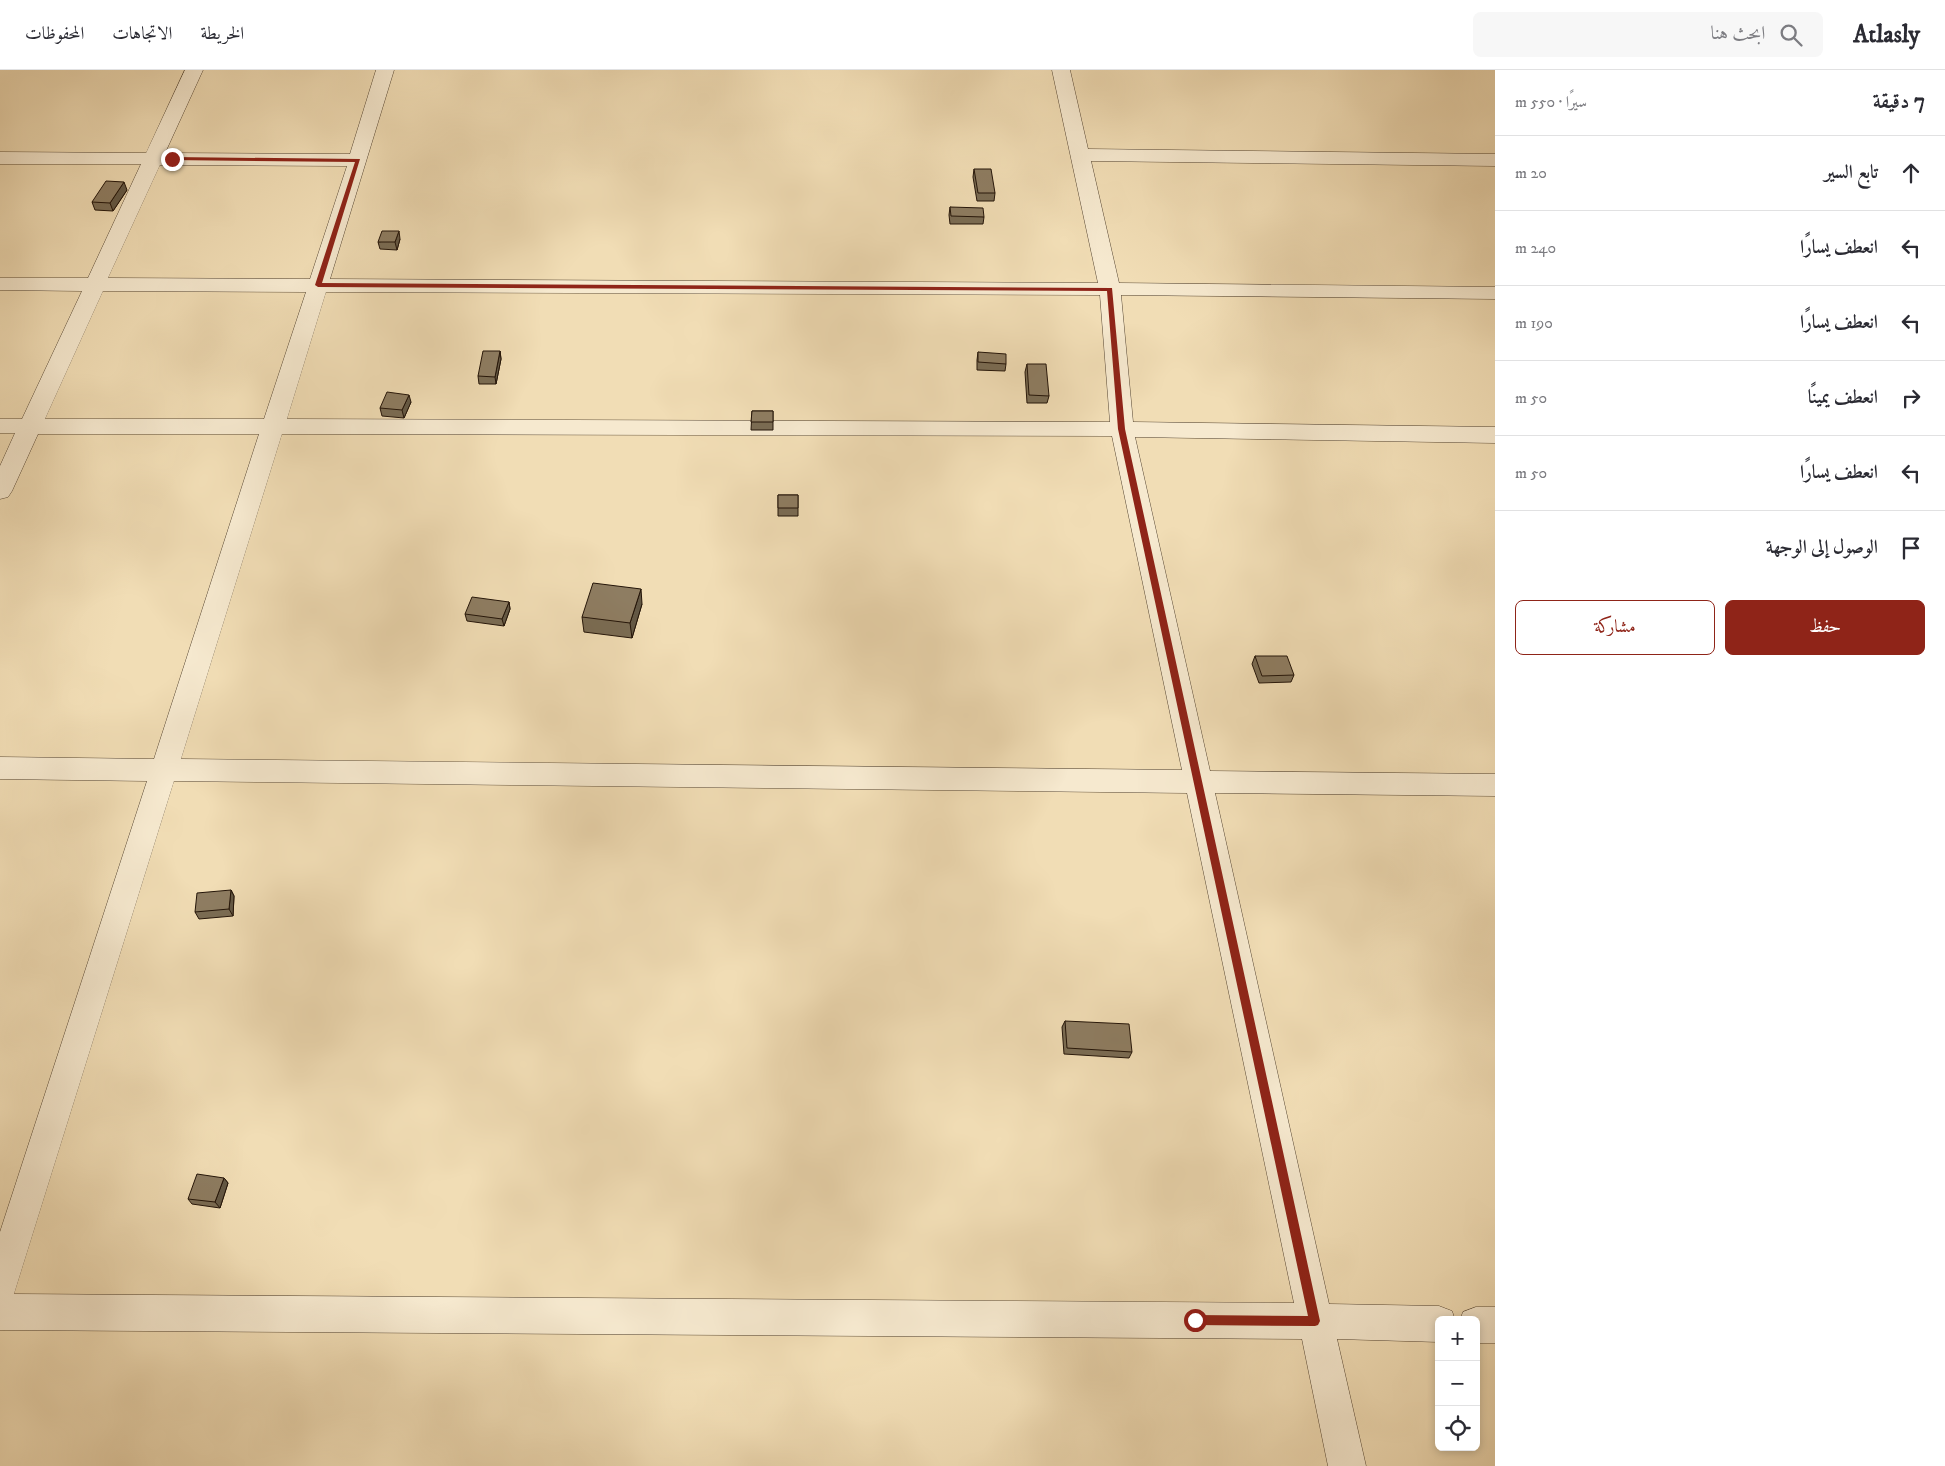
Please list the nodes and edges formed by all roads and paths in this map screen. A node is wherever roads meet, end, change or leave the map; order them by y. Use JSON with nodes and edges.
{"nodes":[{"id":1,"x":194,"y":70,"type":"edge"},
{"id":2,"x":385,"y":70,"type":"edge"},
{"id":3,"x":1061,"y":70,"type":"edge"},
{"id":4,"x":1080,"y":155,"type":"junction"},
{"id":5,"x":0,"y":158,"type":"edge"},
{"id":6,"x":153,"y":158,"type":"junction"},
{"id":7,"x":358,"y":160,"type":"junction"},
{"id":8,"x":1495,"y":160,"type":"edge"},
{"id":9,"x":0,"y":284,"type":"edge"},
{"id":10,"x":95,"y":284,"type":"junction"},
{"id":11,"x":318,"y":285,"type":"junction"},
{"id":12,"x":1110,"y":289,"type":"junction"},
{"id":13,"x":1495,"y":293,"type":"edge"},
{"id":14,"x":0,"y":426,"type":"edge"},
{"id":15,"x":30,"y":426,"type":"junction"},
{"id":16,"x":273,"y":427,"type":"junction"},
{"id":17,"x":1122,"y":429,"type":"junction"},
{"id":18,"x":1495,"y":435,"type":"edge"},
{"id":19,"x":0,"y":491,"type":"edge"},
{"id":20,"x":0,"y":768,"type":"edge"},
{"id":21,"x":164,"y":769,"type":"junction"},
{"id":22,"x":1198,"y":782,"type":"junction"},
{"id":23,"x":1495,"y":784,"type":"edge"},
{"id":24,"x":0,"y":1286,"type":"edge"},
{"id":25,"x":0,"y":1312,"type":"edge"},
{"id":26,"x":1315,"y":1321,"type":"junction"},
{"id":27,"x":1435,"y":1324,"type":"edge"},
{"id":28,"x":1480,"y":1325,"type":"edge"},
{"id":29,"x":1495,"y":1325,"type":"edge"},
{"id":30,"x":1347,"y":1466,"type":"edge"}],
"edges":[{"from":1,"to":6,"type":"street"},
{"from":2,"to":7,"type":"street"},
{"from":3,"to":4,"type":"street"},
{"from":4,"to":8,"type":"street"},
{"from":4,"to":12,"type":"street"},
{"from":5,"to":6,"type":"street"},
{"from":6,"to":7,"type":"street"},
{"from":6,"to":10,"type":"street"},
{"from":7,"to":11,"type":"street"},
{"from":9,"to":10,"type":"street"},
{"from":10,"to":11,"type":"street"},
{"from":10,"to":15,"type":"street"},
{"from":11,"to":12,"type":"street"},
{"from":11,"to":16,"type":"street"},
{"from":12,"to":13,"type":"street"},
{"from":12,"to":17,"type":"street"},
{"from":14,"to":15,"type":"street"},
{"from":15,"to":16,"type":"street"},
{"from":15,"to":19,"type":"street"},
{"from":16,"to":17,"type":"street"},
{"from":16,"to":21,"type":"street"},
{"from":17,"to":18,"type":"street"},
{"from":17,"to":22,"type":"street"},
{"from":20,"to":21,"type":"street"},
{"from":21,"to":22,"type":"street"},
{"from":21,"to":24,"type":"street"},
{"from":22,"to":23,"type":"street"},
{"from":22,"to":26,"type":"street"},
{"from":25,"to":26,"type":"street"},
{"from":26,"to":27,"type":"street"},
{"from":26,"to":30,"type":"street"},
{"from":28,"to":29,"type":"street"}]}
